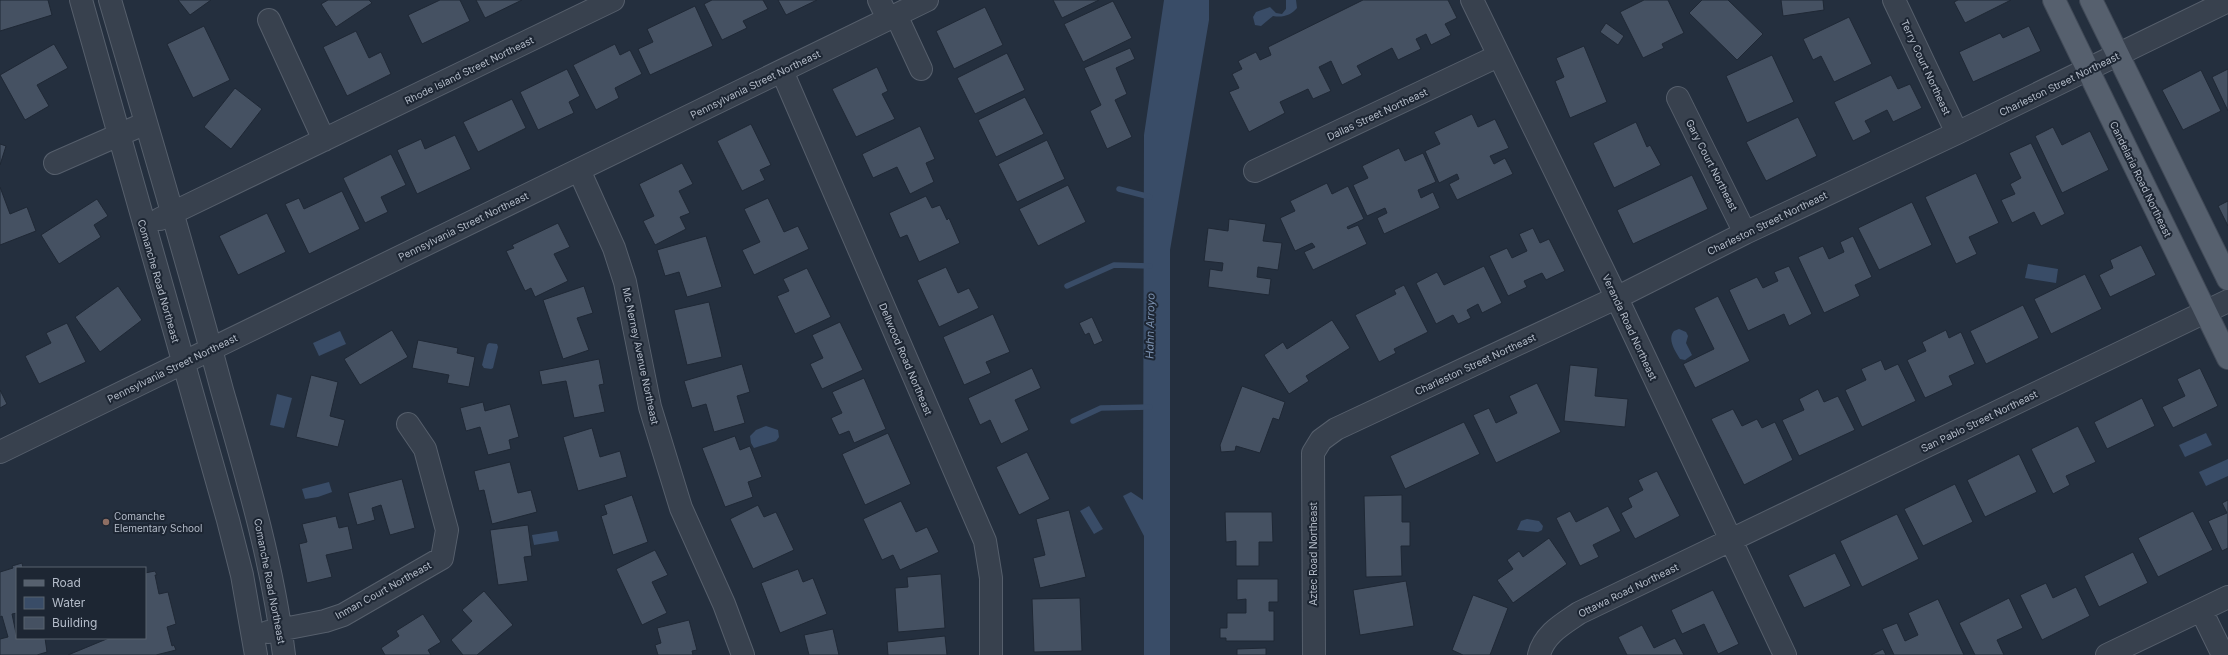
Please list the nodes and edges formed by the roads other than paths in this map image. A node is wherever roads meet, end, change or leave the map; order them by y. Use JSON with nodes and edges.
{"nodes":[{"id":1,"x":81,"y":0,"type":"edge"},
{"id":2,"x":110,"y":0,"type":"edge"},
{"id":3,"x":613,"y":0,"type":"edge"},
{"id":4,"x":927,"y":0,"type":"edge"},
{"id":5,"x":1472,"y":0,"type":"edge"},
{"id":6,"x":1894,"y":0,"type":"edge"},
{"id":7,"x":2054,"y":0,"type":"edge"},
{"id":8,"x":2091,"y":0,"type":"edge"},
{"id":9,"x":2228,"y":1,"type":"edge"},
{"id":10,"x":888,"y":11,"type":"edge"},
{"id":11,"x":269,"y":20,"type":"dead end"},
{"id":12,"x":2118,"y":55,"type":"junction"},
{"id":13,"x":1498,"y":56,"type":"junction"},
{"id":14,"x":921,"y":69,"type":"dead end"},
{"id":15,"x":2088,"y":70,"type":"junction"},
{"id":16,"x":782,"y":71,"type":"junction"},
{"id":17,"x":1678,"y":98,"type":"dead end"},
{"id":18,"x":146,"y":123,"type":"junction"},
{"id":19,"x":1957,"y":133,"type":"junction"},
{"id":20,"x":118,"y":136,"type":"junction"},
{"id":21,"x":324,"y":140,"type":"junction"},
{"id":22,"x":55,"y":163,"type":"dead end"},
{"id":23,"x":579,"y":170,"type":"junction"},
{"id":24,"x":1255,"y":171,"type":"dead end"},
{"id":25,"x":173,"y":213,"type":"junction"},
{"id":26,"x":143,"y":226,"type":"junction"},
{"id":27,"x":1745,"y":232,"type":"junction"},
{"id":28,"x":2228,"y":279,"type":"edge"},
{"id":29,"x":1616,"y":298,"type":"junction"},
{"id":30,"x":2228,"y":301,"type":"edge"},
{"id":31,"x":2206,"y":313,"type":"junction"},
{"id":32,"x":211,"y":349,"type":"junction"},
{"id":33,"x":2228,"y":358,"type":"edge"},
{"id":34,"x":182,"y":364,"type":"junction"},
{"id":35,"x":408,"y":424,"type":"dead end"},
{"id":36,"x":0,"y":452,"type":"edge"},
{"id":37,"x":1313,"y":454,"type":"joint"},
{"id":38,"x":1730,"y":540,"type":"junction"},
{"id":39,"x":2228,"y":597,"type":"edge"},
{"id":40,"x":2201,"y":610,"type":"junction"},
{"id":41,"x":281,"y":630,"type":"junction"},
{"id":42,"x":255,"y":645,"type":"edge"},
{"id":43,"x":284,"y":655,"type":"edge"},
{"id":44,"x":743,"y":655,"type":"edge"},
{"id":45,"x":991,"y":655,"type":"edge"},
{"id":46,"x":1314,"y":655,"type":"edge"},
{"id":47,"x":1539,"y":655,"type":"edge"},
{"id":48,"x":1785,"y":655,"type":"edge"},
{"id":49,"x":2107,"y":655,"type":"edge"},
{"id":50,"x":2223,"y":655,"type":"edge"}],
"edges":[{"from":1,"to":20,"type":"street","name":"Comanche Road Northeast"},
{"from":2,"to":18,"type":"street","name":"Comanche Road Northeast"},
{"from":3,"to":21,"type":"street","name":"Rhode Island Street Northeast"},
{"from":4,"to":10,"type":"street","name":"Pennsylvania Street Northeast"},
{"from":5,"to":13,"type":"street","name":"Veranda Road Northeast"},
{"from":6,"to":19,"type":"street","name":"Terry Court Northeast"},
{"from":7,"to":15,"type":"main road","name":"Candelaria Road Northeast"},
{"from":8,"to":12,"type":"main road"},
{"from":9,"to":12,"type":"street","name":"Charleston Street Northeast"},
{"from":10,"to":14,"type":"street"},
{"from":10,"to":16,"type":"street","name":"Pennsylvania Street Northeast"},
{"from":11,"to":21,"type":"street"},
{"from":12,"to":15,"type":"street","name":"Charleston Street Northeast"},
{"from":12,"to":28,"type":"main road"},
{"from":13,"to":24,"type":"street","name":"Dallas Street Northeast"},
{"from":13,"to":29,"type":"street","name":"Veranda Road Northeast"},
{"from":15,"to":19,"type":"street","name":"Charleston Street Northeast"},
{"from":15,"to":31,"type":"main road","name":"Candelaria Road Northeast"},
{"from":16,"to":23,"type":"street","name":"Pennsylvania Street Northeast"},
{"from":16,"to":45,"type":"street","name":"Dellwood Road Northeast"},
{"from":17,"to":27,"type":"street","name":"Gary Court Northeast"},
{"from":18,"to":20,"type":"street"},
{"from":18,"to":25,"type":"street","name":"Comanche Road Northeast"},
{"from":19,"to":27,"type":"street","name":"Charleston Street Northeast"},
{"from":20,"to":22,"type":"street"},
{"from":20,"to":26,"type":"street","name":"Comanche Road Northeast"},
{"from":21,"to":25,"type":"street","name":"Rhode Island Street Northeast"},
{"from":23,"to":32,"type":"street","name":"Pennsylvania Street Northeast"},
{"from":23,"to":44,"type":"street","name":"Mc Nerney Avenue Northeast"},
{"from":25,"to":26,"type":"street","name":"Rhode Island Street Northeast"},
{"from":25,"to":32,"type":"street","name":"Comanche Road Northeast"},
{"from":26,"to":34,"type":"street","name":"Comanche Road Northeast"},
{"from":27,"to":29,"type":"street","name":"Charleston Street Northeast"},
{"from":29,"to":37,"type":"street","name":"Charleston Street Northeast"},
{"from":29,"to":38,"type":"street","name":"Veranda Road Northeast"},
{"from":30,"to":31,"type":"street","name":"San Pablo Street Northeast"},
{"from":31,"to":33,"type":"main road","name":"Candelaria Road Northeast"},
{"from":31,"to":38,"type":"street","name":"San Pablo Street Northeast"},
{"from":32,"to":34,"type":"street","name":"Pennsylvania Street Northeast"},
{"from":32,"to":41,"type":"street","name":"Comanche Road Northeast"},
{"from":34,"to":36,"type":"street","name":"Pennsylvania Street Northeast"},
{"from":34,"to":42,"type":"street","name":"Comanche Road Northeast"},
{"from":35,"to":41,"type":"street","name":"Inman Court Northeast"},
{"from":37,"to":46,"type":"street","name":"Aztec Road Northeast"},
{"from":38,"to":47,"type":"street","name":"Ottawa Road Northeast"},
{"from":38,"to":48,"type":"street","name":"Veranda Road Northeast"},
{"from":39,"to":40,"type":"street"},
{"from":40,"to":49,"type":"street"},
{"from":40,"to":50,"type":"street"},
{"from":41,"to":42,"type":"street","name":"Inman Court Northeast"},
{"from":41,"to":43,"type":"street","name":"Comanche Road Northeast"}]}
